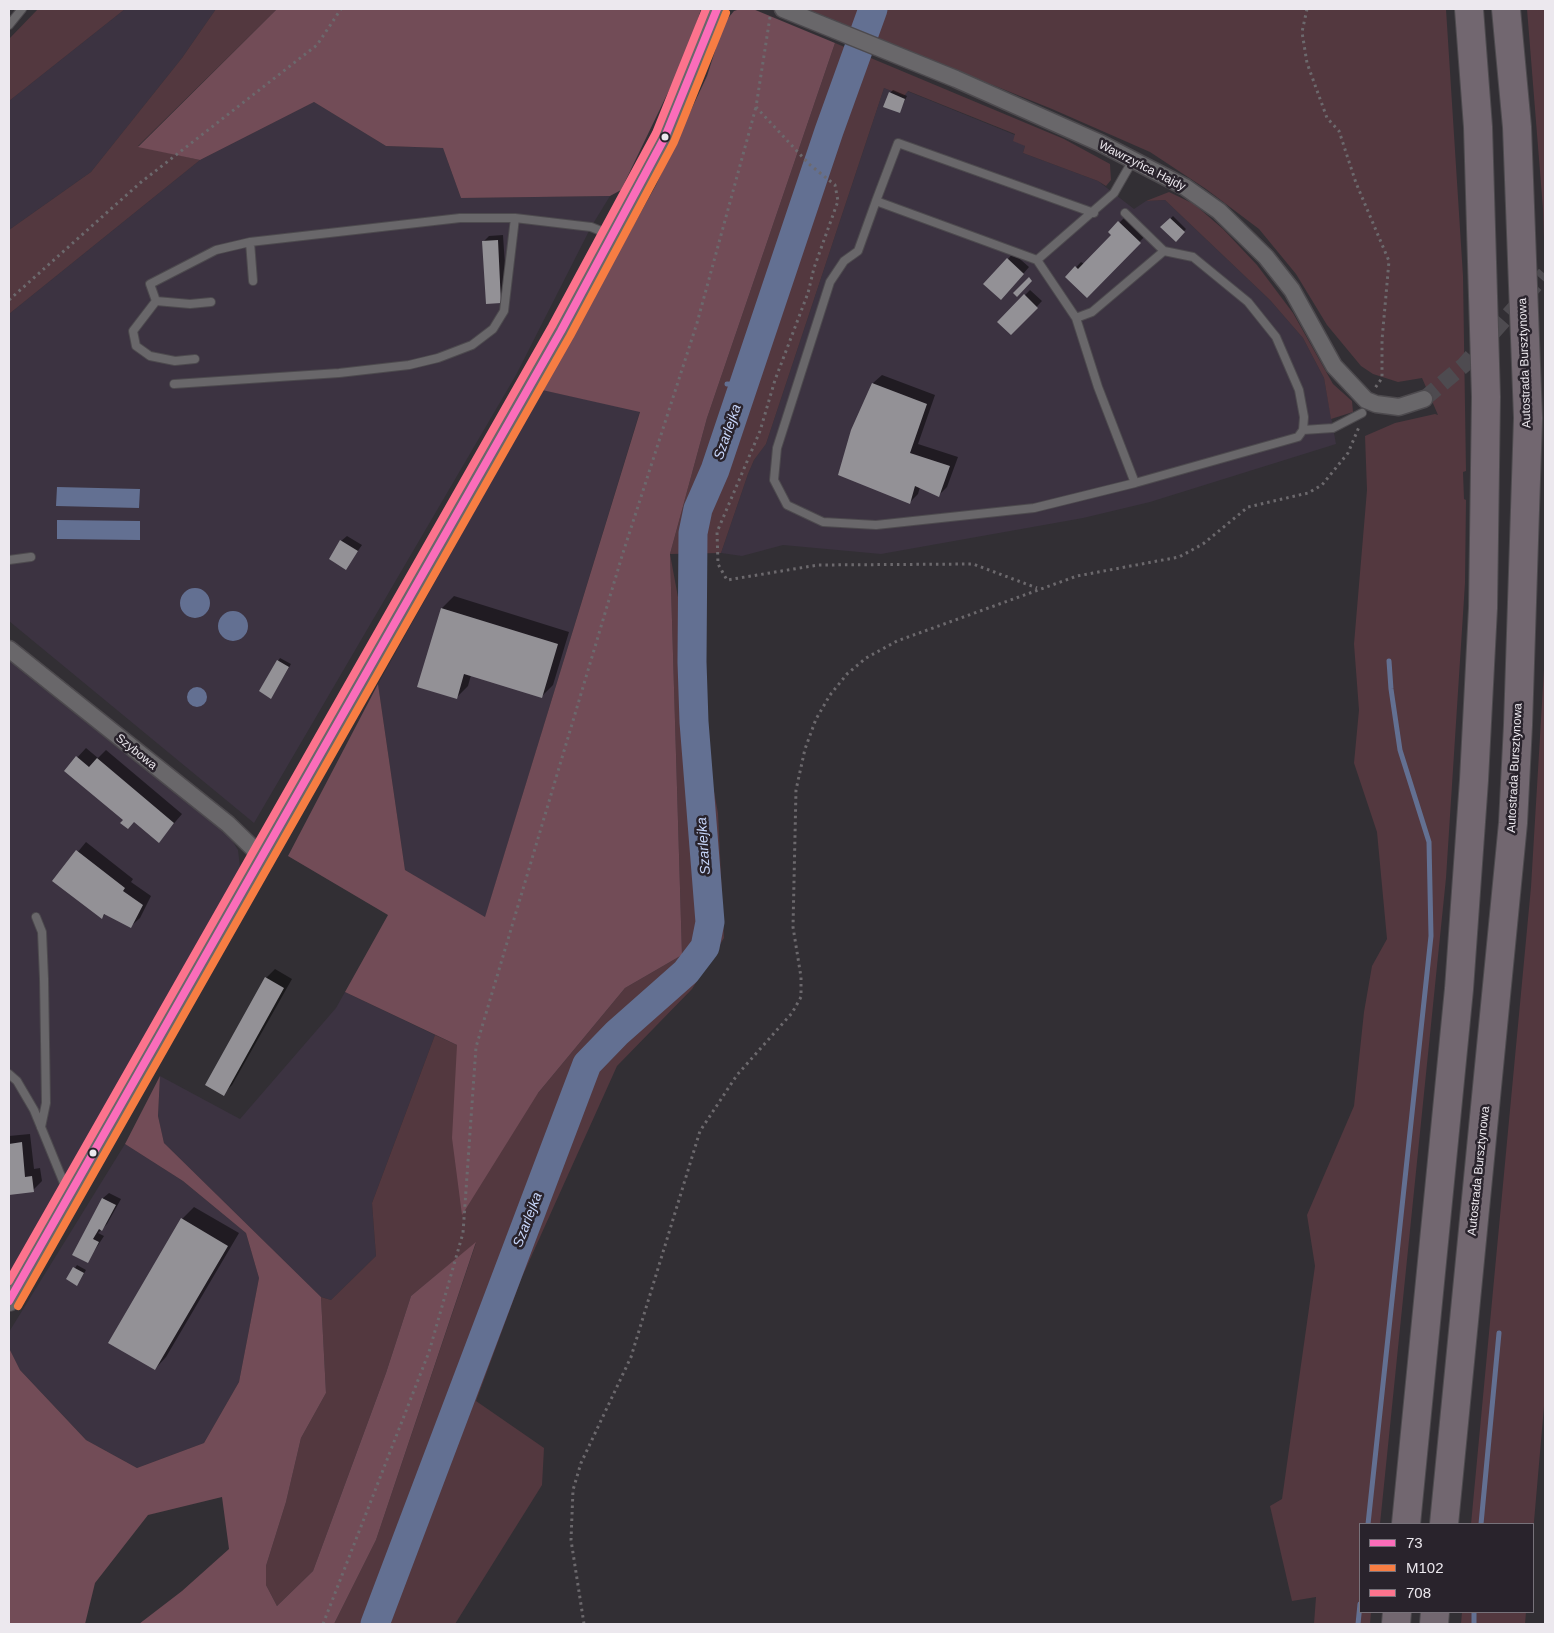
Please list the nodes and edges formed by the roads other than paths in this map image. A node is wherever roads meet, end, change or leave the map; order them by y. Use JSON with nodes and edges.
{"nodes":[{"id":1,"x":22,"y":9,"type":"edge"},
{"id":2,"x":717,"y":9,"type":"edge"},
{"id":3,"x":782,"y":9,"type":"edge"},
{"id":4,"x":1469,"y":9,"type":"edge"},
{"id":5,"x":1506,"y":9,"type":"edge"},
{"id":6,"x":9,"y":25,"type":"edge"},
{"id":7,"x":1134,"y":159,"type":"junction"},
{"id":8,"x":876,"y":201,"type":"junction"},
{"id":9,"x":1094,"y":212,"type":"junction"},
{"id":10,"x":1125,"y":213,"type":"dead end"},
{"id":11,"x":515,"y":218,"type":"junction"},
{"id":12,"x":613,"y":236,"type":"junction"},
{"id":13,"x":250,"y":242,"type":"junction"},
{"id":14,"x":1164,"y":251,"type":"junction"},
{"id":15,"x":1037,"y":260,"type":"junction"},
{"id":16,"x":253,"y":281,"type":"dead end"},
{"id":17,"x":156,"y":301,"type":"junction"},
{"id":18,"x":211,"y":302,"type":"dead end"},
{"id":19,"x":1076,"y":318,"type":"junction"},
{"id":20,"x":195,"y":359,"type":"dead end"},
{"id":21,"x":174,"y":384,"type":"dead end"},
{"id":22,"x":1424,"y":399,"type":"tunnel mouth"},
{"id":23,"x":1364,"y":406,"type":"junction"},
{"id":24,"x":1302,"y":430,"type":"junction"},
{"id":25,"x":1135,"y":483,"type":"junction"},
{"id":26,"x":31,"y":557,"type":"dead end"},
{"id":27,"x":9,"y":560,"type":"edge"},
{"id":28,"x":9,"y":649,"type":"edge"},
{"id":29,"x":262,"y":856,"type":"junction"},
{"id":30,"x":36,"y":918,"type":"dead end"},
{"id":31,"x":9,"y":1074,"type":"edge"},
{"id":32,"x":41,"y":1127,"type":"junction"},
{"id":33,"x":69,"y":1194,"type":"junction"},
{"id":34,"x":9,"y":1301,"type":"edge"},
{"id":35,"x":1406,"y":1523,"type":"edge"},
{"id":36,"x":1444,"y":1523,"type":"edge"}],
"edges":[{"from":1,"to":6,"type":"lane"},
{"from":2,"to":12,"type":"street"},
{"from":3,"to":7,"type":"street","name":"Wawrzyńca Hajdy"},
{"from":4,"to":35,"type":"highway"},
{"from":5,"to":36,"type":"highway","name":"Autostrada Bursztynowa"},
{"from":7,"to":9,"type":"lane"},
{"from":7,"to":23,"type":"street","name":"Wawrzyńca Hajdy"},
{"from":8,"to":9,"type":"lane"},
{"from":8,"to":15,"type":"lane"},
{"from":8,"to":25,"type":"lane"},
{"from":9,"to":15,"type":"lane"},
{"from":10,"to":14,"type":"lane"},
{"from":11,"to":12,"type":"lane"},
{"from":11,"to":13,"type":"lane"},
{"from":11,"to":21,"type":"lane"},
{"from":12,"to":29,"type":"street"},
{"from":13,"to":16,"type":"lane"},
{"from":13,"to":17,"type":"lane"},
{"from":14,"to":19,"type":"lane"},
{"from":14,"to":24,"type":"lane"},
{"from":15,"to":19,"type":"lane"},
{"from":17,"to":18,"type":"lane"},
{"from":17,"to":20,"type":"lane"},
{"from":19,"to":25,"type":"lane"},
{"from":22,"to":23,"type":"street"},
{"from":23,"to":24,"type":"lane"},
{"from":24,"to":25,"type":"lane"},
{"from":26,"to":27,"type":"lane"},
{"from":28,"to":29,"type":"street","name":"Szybowa"},
{"from":29,"to":33,"type":"street"},
{"from":30,"to":32,"type":"lane"},
{"from":31,"to":32,"type":"lane"},
{"from":32,"to":33,"type":"lane"},
{"from":33,"to":34,"type":"street"}]}
